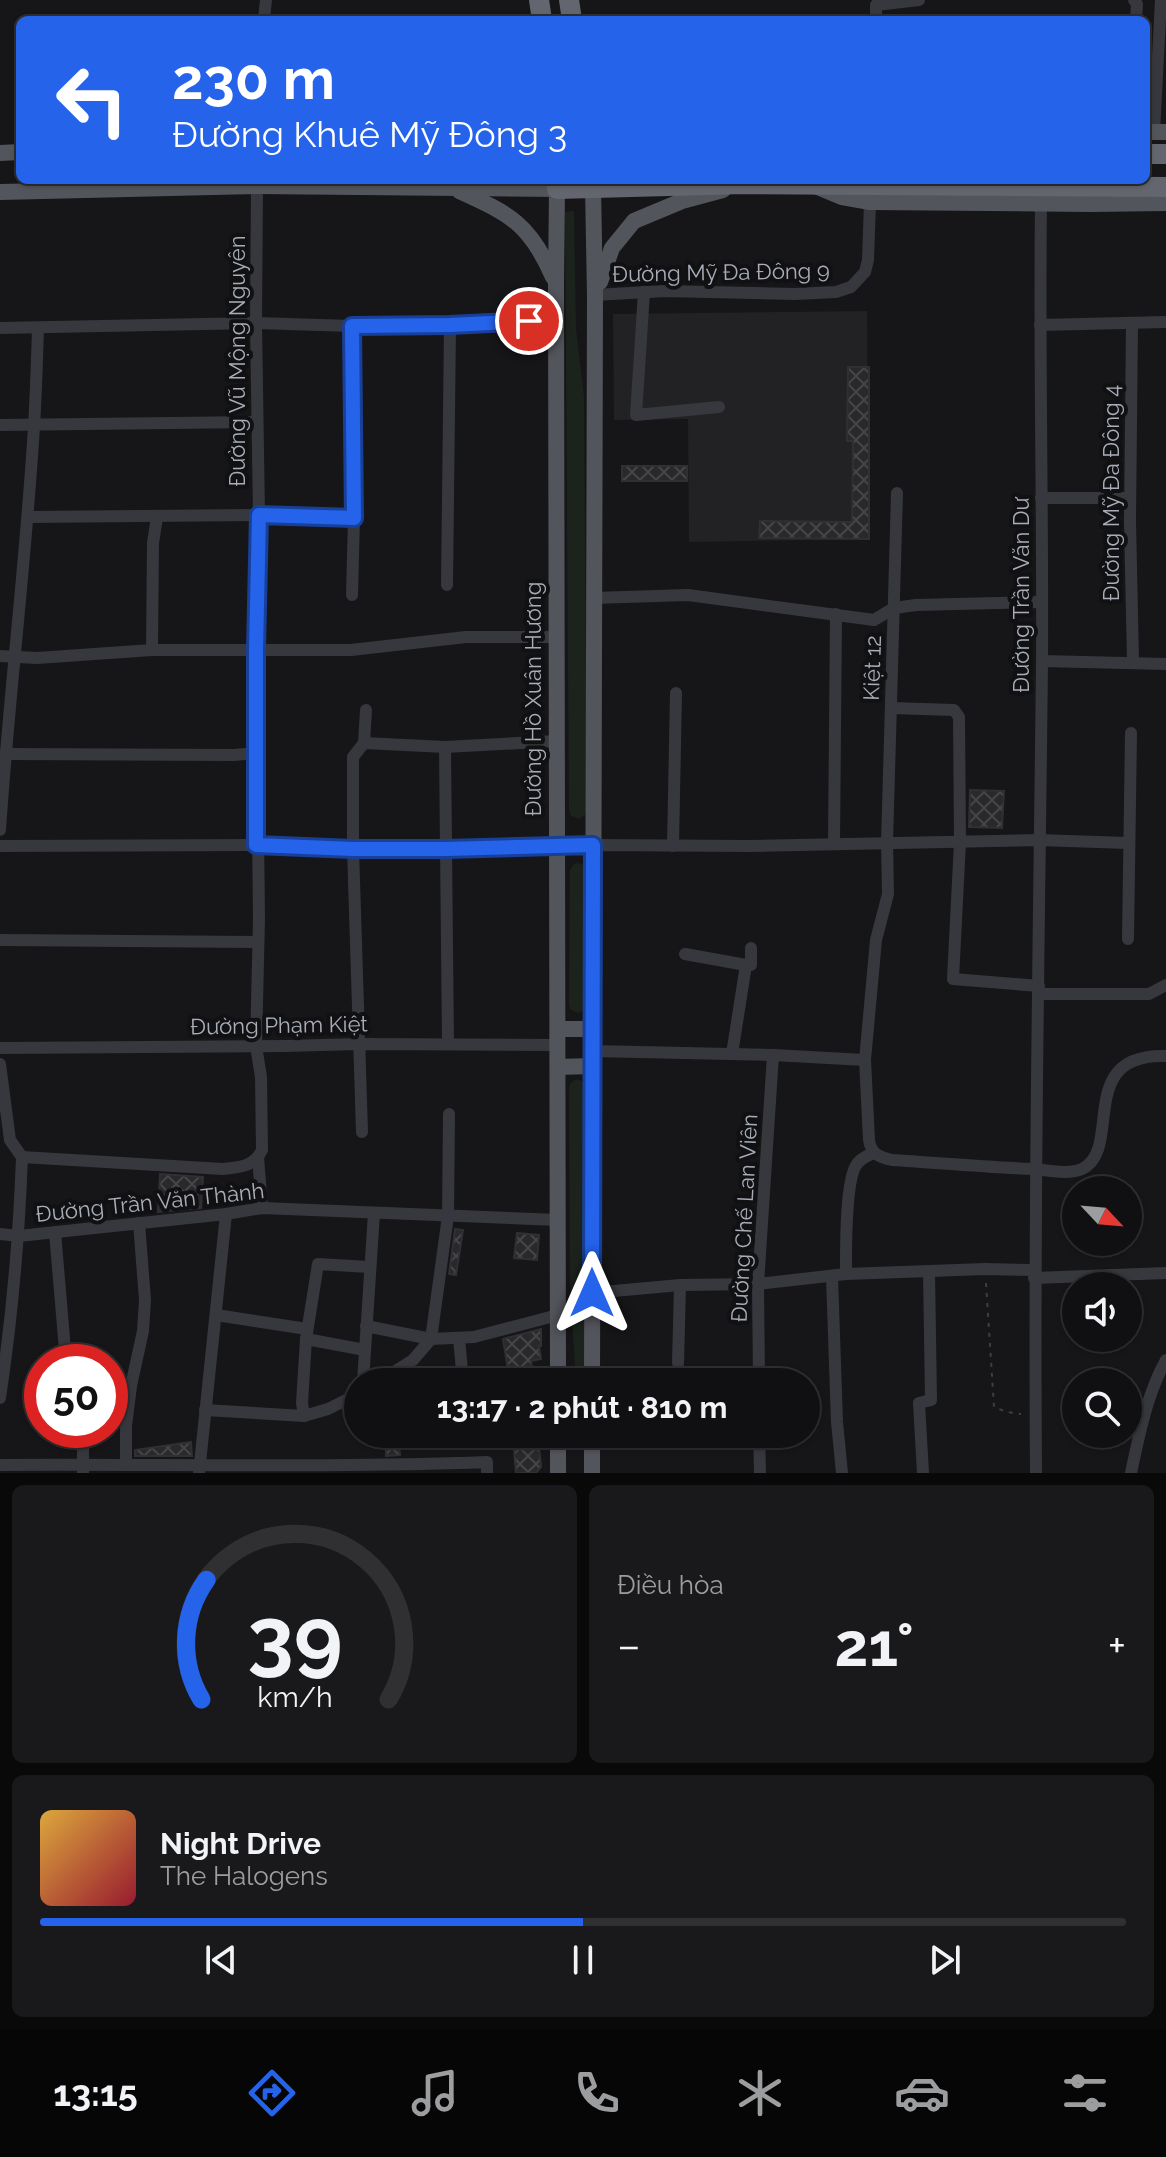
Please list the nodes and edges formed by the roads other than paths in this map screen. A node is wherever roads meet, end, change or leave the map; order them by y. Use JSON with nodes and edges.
{"nodes":[{"id":1,"x":919,"y":0,"type":"edge"},
{"id":2,"x":1161,"y":0,"type":"edge"},
{"id":3,"x":876,"y":16,"type":"edge"},
{"id":4,"x":1155,"y":132,"type":"edge"},
{"id":5,"x":557,"y":184,"type":"edge"},
{"id":6,"x":593,"y":184,"type":"edge"},
{"id":7,"x":743,"y":184,"type":"junction"},
{"id":8,"x":812,"y":184,"type":"junction"},
{"id":9,"x":257,"y":186,"type":"junction"},
{"id":10,"x":1166,"y":187,"type":"edge"},
{"id":11,"x":454,"y":189,"type":"junction"},
{"id":12,"x":0,"y":192,"type":"edge"},
{"id":13,"x":870,"y":202,"type":"junction"},
{"id":14,"x":1166,"y":203,"type":"edge"},
{"id":15,"x":1041,"y":204,"type":"junction"},
{"id":16,"x":556,"y":284,"type":"junction"},
{"id":17,"x":644,"y":292,"type":"junction"},
{"id":18,"x":595,"y":295,"type":"junction"},
{"id":19,"x":556,"y":320,"type":"junction"},
{"id":20,"x":1166,"y":322,"type":"edge"},
{"id":21,"x":256,"y":323,"type":"junction"},
{"id":22,"x":1132,"y":323,"type":"junction"},
{"id":23,"x":450,"y":325,"type":"junction"},
{"id":24,"x":1040,"y":325,"type":"junction"},
{"id":25,"x":352,"y":326,"type":"junction"},
{"id":26,"x":0,"y":328,"type":"edge"},
{"id":27,"x":38,"y":328,"type":"junction"},
{"id":28,"x":719,"y":407,"type":"dead end"},
{"id":29,"x":257,"y":422,"type":"junction"},
{"id":30,"x":0,"y":425,"type":"edge"},
{"id":31,"x":35,"y":425,"type":"junction"},
{"id":32,"x":897,"y":493,"type":"dead end"},
{"id":33,"x":1041,"y":498,"type":"junction"},
{"id":34,"x":1130,"y":498,"type":"junction"},
{"id":35,"x":259,"y":515,"type":"junction"},
{"id":36,"x":28,"y":517,"type":"junction"},
{"id":37,"x":157,"y":517,"type":"junction"},
{"id":38,"x":354,"y":518,"type":"junction"},
{"id":39,"x":447,"y":585,"type":"dead end"},
{"id":40,"x":352,"y":595,"type":"dead end"},
{"id":41,"x":593,"y":598,"type":"junction"},
{"id":42,"x":1041,"y":602,"type":"junction"},
{"id":43,"x":894,"y":608,"type":"junction"},
{"id":44,"x":836,"y":614,"type":"junction"},
{"id":45,"x":557,"y":637,"type":"junction"},
{"id":46,"x":152,"y":650,"type":"junction"},
{"id":47,"x":256,"y":650,"type":"junction"},
{"id":48,"x":0,"y":656,"type":"edge"},
{"id":49,"x":14,"y":657,"type":"junction"},
{"id":50,"x":1042,"y":661,"type":"junction"},
{"id":51,"x":1133,"y":662,"type":"junction"},
{"id":52,"x":1166,"y":664,"type":"edge"},
{"id":53,"x":676,"y":693,"type":"dead end"},
{"id":54,"x":891,"y":708,"type":"junction"},
{"id":55,"x":366,"y":710,"type":"dead end"},
{"id":56,"x":1131,"y":733,"type":"dead end"},
{"id":57,"x":557,"y":741,"type":"junction"},
{"id":58,"x":364,"y":743,"type":"junction"},
{"id":59,"x":445,"y":747,"type":"junction"},
{"id":60,"x":257,"y":753,"type":"junction"},
{"id":61,"x":5,"y":754,"type":"junction"},
{"id":62,"x":0,"y":830,"type":"edge"},
{"id":63,"x":1038,"y":840,"type":"junction"},
{"id":64,"x":960,"y":842,"type":"junction"},
{"id":65,"x":887,"y":843,"type":"junction"},
{"id":66,"x":1128,"y":843,"type":"junction"},
{"id":67,"x":834,"y":844,"type":"junction"},
{"id":68,"x":256,"y":845,"type":"junction"},
{"id":69,"x":593,"y":845,"type":"junction"},
{"id":70,"x":0,"y":846,"type":"edge"},
{"id":71,"x":557,"y":846,"type":"junction"},
{"id":72,"x":673,"y":846,"type":"junction"},
{"id":73,"x":353,"y":849,"type":"junction"},
{"id":74,"x":446,"y":849,"type":"junction"},
{"id":75,"x":1128,"y":939,"type":"dead end"},
{"id":76,"x":0,"y":940,"type":"edge"},
{"id":77,"x":258,"y":942,"type":"junction"},
{"id":78,"x":751,"y":948,"type":"dead end"},
{"id":79,"x":685,"y":954,"type":"dead end"},
{"id":80,"x":746,"y":965,"type":"junction"},
{"id":81,"x":1166,"y":985,"type":"edge"},
{"id":82,"x":1039,"y":990,"type":"junction"},
{"id":83,"x":593,"y":1029,"type":"junction"},
{"id":84,"x":558,"y":1037,"type":"junction"},
{"id":85,"x":359,"y":1044,"type":"junction"},
{"id":86,"x":448,"y":1044,"type":"junction"},
{"id":87,"x":256,"y":1046,"type":"junction"},
{"id":88,"x":0,"y":1048,"type":"edge"},
{"id":89,"x":732,"y":1054,"type":"junction"},
{"id":90,"x":773,"y":1055,"type":"junction"},
{"id":91,"x":1166,"y":1056,"type":"edge"},
{"id":92,"x":593,"y":1058,"type":"junction"},
{"id":93,"x":865,"y":1060,"type":"junction"},
{"id":94,"x":0,"y":1064,"type":"edge"},
{"id":95,"x":558,"y":1067,"type":"junction"},
{"id":96,"x":449,"y":1114,"type":"dead end"},
{"id":97,"x":362,"y":1132,"type":"dead end"},
{"id":98,"x":873,"y":1153,"type":"junction"},
{"id":99,"x":22,"y":1157,"type":"junction"},
{"id":100,"x":258,"y":1157,"type":"junction"},
{"id":101,"x":1036,"y":1169,"type":"junction"},
{"id":102,"x":262,"y":1208,"type":"junction"},
{"id":103,"x":374,"y":1213,"type":"junction"},
{"id":104,"x":226,"y":1214,"type":"junction"},
{"id":105,"x":448,"y":1216,"type":"junction"},
{"id":106,"x":558,"y":1220,"type":"junction"},
{"id":107,"x":139,"y":1223,"type":"junction"},
{"id":108,"x":55,"y":1232,"type":"junction"},
{"id":109,"x":0,"y":1234,"type":"edge"},
{"id":110,"x":19,"y":1236,"type":"junction"},
{"id":111,"x":369,"y":1267,"type":"junction"},
{"id":112,"x":929,"y":1271,"type":"junction"},
{"id":113,"x":1166,"y":1273,"type":"edge"},
{"id":114,"x":846,"y":1274,"type":"junction"},
{"id":115,"x":1034,"y":1274,"type":"junction"},
{"id":116,"x":832,"y":1277,"type":"junction"},
{"id":117,"x":758,"y":1284,"type":"junction"},
{"id":118,"x":680,"y":1285,"type":"junction"},
{"id":119,"x":592,"y":1293,"type":"junction"},
{"id":120,"x":216,"y":1315,"type":"junction"},
{"id":121,"x":558,"y":1315,"type":"junction"},
{"id":122,"x":366,"y":1326,"type":"junction"},
{"id":123,"x":307,"y":1334,"type":"junction"},
{"id":124,"x":459,"y":1338,"type":"junction"},
{"id":125,"x":431,"y":1339,"type":"junction"},
{"id":126,"x":64,"y":1344,"type":"edge"},
{"id":127,"x":365,"y":1350,"type":"junction"},
{"id":128,"x":1166,"y":1360,"type":"edge"},
{"id":129,"x":678,"y":1363,"type":"dead end"},
{"id":130,"x":364,"y":1368,"type":"edge"},
{"id":131,"x":400,"y":1368,"type":"edge"},
{"id":132,"x":462,"y":1368,"type":"edge"},
{"id":133,"x":558,"y":1368,"type":"edge"},
{"id":134,"x":592,"y":1368,"type":"edge"},
{"id":135,"x":759,"y":1368,"type":"edge"},
{"id":136,"x":1160,"y":1390,"type":"edge"},
{"id":137,"x":0,"y":1398,"type":"edge"},
{"id":138,"x":344,"y":1401,"type":"edge"},
{"id":139,"x":205,"y":1410,"type":"junction"},
{"id":140,"x":304,"y":1416,"type":"junction"},
{"id":141,"x":83,"y":1448,"type":"edge"},
{"id":142,"x":558,"y":1448,"type":"edge"},
{"id":143,"x":592,"y":1448,"type":"edge"},
{"id":144,"x":759,"y":1448,"type":"edge"},
{"id":145,"x":126,"y":1464,"type":"junction"},
{"id":146,"x":0,"y":1465,"type":"edge"},
{"id":147,"x":82,"y":1469,"type":"edge"},
{"id":148,"x":199,"y":1469,"type":"edge"},
{"id":149,"x":487,"y":1473,"type":"edge"},
{"id":150,"x":558,"y":1473,"type":"edge"},
{"id":151,"x":592,"y":1473,"type":"edge"},
{"id":152,"x":760,"y":1473,"type":"edge"},
{"id":153,"x":842,"y":1473,"type":"edge"},
{"id":154,"x":923,"y":1473,"type":"edge"},
{"id":155,"x":1036,"y":1473,"type":"edge"},
{"id":156,"x":1131,"y":1473,"type":"edge"}],
"edges":[{"from":1,"to":3,"type":"street"},
{"from":2,"to":4,"type":"street"},
{"from":5,"to":6,"type":"highway"},
{"from":5,"to":11,"type":"main road"},
{"from":5,"to":16,"type":"main road","name":"Đường Hồ Xuân Hương"},
{"from":6,"to":7,"type":"highway"},
{"from":6,"to":18,"type":"main road"},
{"from":7,"to":8,"type":"highway"},
{"from":7,"to":18,"type":"main road"},
{"from":8,"to":10,"type":"highway"},
{"from":8,"to":13,"type":"main road"},
{"from":9,"to":11,"type":"main road"},
{"from":9,"to":12,"type":"main road"},
{"from":9,"to":21,"type":"street","name":"Đường Vũ Mộng Nguyên"},
{"from":11,"to":16,"type":"main road"},
{"from":13,"to":15,"type":"main road"},
{"from":13,"to":17,"type":"street","name":"Đường Mỹ Đa Đông 9"},
{"from":14,"to":15,"type":"main road"},
{"from":15,"to":24,"type":"street","name":"Đường Trần Văn Dư"},
{"from":16,"to":19,"type":"main road","name":"Đường Hồ Xuân Hương"},
{"from":17,"to":18,"type":"street","name":"Đường Mỹ Đa Đông 9"},
{"from":17,"to":28,"type":"street"},
{"from":18,"to":41,"type":"main road"},
{"from":19,"to":23,"type":"street"},
{"from":19,"to":45,"type":"main road","name":"Đường Hồ Xuân Hương"},
{"from":20,"to":22,"type":"street"},
{"from":21,"to":25,"type":"street"},
{"from":21,"to":27,"type":"street"},
{"from":21,"to":29,"type":"street","name":"Đường Vũ Mộng Nguyên"},
{"from":22,"to":24,"type":"street"},
{"from":22,"to":34,"type":"street","name":"Đường Mỹ Đa Đông 4"},
{"from":23,"to":25,"type":"street"},
{"from":23,"to":39,"type":"street"},
{"from":24,"to":33,"type":"street","name":"Đường Trần Văn Dư"},
{"from":25,"to":38,"type":"street"},
{"from":26,"to":27,"type":"street"},
{"from":27,"to":31,"type":"street"},
{"from":29,"to":31,"type":"street"},
{"from":29,"to":35,"type":"street","name":"Đường Vũ Mộng Nguyên"},
{"from":30,"to":31,"type":"street"},
{"from":31,"to":36,"type":"street"},
{"from":32,"to":43,"type":"street","name":"Kiệt 12"},
{"from":33,"to":34,"type":"street"},
{"from":33,"to":42,"type":"street","name":"Đường Trần Văn Dư"},
{"from":34,"to":51,"type":"street","name":"Đường Mỹ Đa Đông 4"},
{"from":35,"to":37,"type":"street"},
{"from":35,"to":38,"type":"street"},
{"from":35,"to":47,"type":"street","name":"Đường Vũ Mộng Nguyên"},
{"from":36,"to":37,"type":"street"},
{"from":36,"to":49,"type":"street"},
{"from":37,"to":46,"type":"street"},
{"from":38,"to":40,"type":"street"},
{"from":41,"to":44,"type":"street"},
{"from":41,"to":69,"type":"main road"},
{"from":42,"to":43,"type":"street"},
{"from":42,"to":50,"type":"street","name":"Đường Trần Văn Dư"},
{"from":43,"to":44,"type":"street"},
{"from":43,"to":54,"type":"street","name":"Kiệt 12"},
{"from":44,"to":67,"type":"street"},
{"from":45,"to":47,"type":"street"},
{"from":45,"to":57,"type":"main road","name":"Đường Hồ Xuân Hương"},
{"from":46,"to":47,"type":"street"},
{"from":46,"to":49,"type":"street"},
{"from":47,"to":60,"type":"street","name":"Đường Vũ Mộng Nguyên"},
{"from":48,"to":49,"type":"street"},
{"from":49,"to":61,"type":"street"},
{"from":50,"to":51,"type":"street"},
{"from":50,"to":63,"type":"street","name":"Đường Trần Văn Dư"},
{"from":51,"to":52,"type":"street"},
{"from":53,"to":72,"type":"street"},
{"from":54,"to":64,"type":"street"},
{"from":54,"to":65,"type":"street","name":"Kiệt 12"},
{"from":55,"to":58,"type":"street"},
{"from":56,"to":66,"type":"street"},
{"from":57,"to":59,"type":"street"},
{"from":57,"to":71,"type":"main road","name":"Đường Hồ Xuân Hương"},
{"from":58,"to":59,"type":"street"},
{"from":58,"to":73,"type":"street"},
{"from":59,"to":74,"type":"street"},
{"from":60,"to":61,"type":"street"},
{"from":60,"to":68,"type":"street","name":"Đường Vũ Mộng Nguyên"},
{"from":61,"to":62,"type":"street"},
{"from":63,"to":64,"type":"street"},
{"from":63,"to":66,"type":"street"},
{"from":63,"to":82,"type":"street","name":"Đường Trần Văn Dư"},
{"from":64,"to":65,"type":"street"},
{"from":64,"to":82,"type":"street"},
{"from":65,"to":67,"type":"street"},
{"from":65,"to":93,"type":"street","name":"Kiệt 12"},
{"from":66,"to":75,"type":"street"},
{"from":67,"to":72,"type":"street"},
{"from":68,"to":70,"type":"street"},
{"from":68,"to":73,"type":"street"},
{"from":68,"to":77,"type":"street","name":"Đường Vũ Mộng Nguyên"},
{"from":69,"to":71,"type":"street"},
{"from":69,"to":72,"type":"street"},
{"from":69,"to":83,"type":"main road"},
{"from":71,"to":74,"type":"street"},
{"from":71,"to":84,"type":"main road","name":"Đường Hồ Xuân Hương"},
{"from":73,"to":74,"type":"street"},
{"from":73,"to":85,"type":"street"},
{"from":74,"to":86,"type":"street"},
{"from":76,"to":77,"type":"street"},
{"from":77,"to":87,"type":"street","name":"Đường Vũ Mộng Nguyên"},
{"from":78,"to":80,"type":"street"},
{"from":79,"to":80,"type":"street"},
{"from":80,"to":89,"type":"street"},
{"from":81,"to":82,"type":"street"},
{"from":82,"to":101,"type":"street","name":"Đường Trần Văn Dư"},
{"from":83,"to":84,"type":"main road"},
{"from":83,"to":92,"type":"main road"},
{"from":84,"to":86,"type":"street","name":"Đường Phạm Kiệt"},
{"from":84,"to":95,"type":"main road","name":"Đường Hồ Xuân Hương"},
{"from":85,"to":86,"type":"street","name":"Đường Phạm Kiệt"},
{"from":85,"to":87,"type":"street","name":"Đường Phạm Kiệt"},
{"from":85,"to":97,"type":"street"},
{"from":87,"to":88,"type":"street","name":"Đường Phạm Kiệt"},
{"from":87,"to":100,"type":"street","name":"Đường Vũ Mộng Nguyên"},
{"from":89,"to":90,"type":"street"},
{"from":89,"to":92,"type":"street"},
{"from":90,"to":93,"type":"street"},
{"from":90,"to":117,"type":"street","name":"Đường Chế Lan Viên"},
{"from":91,"to":101,"type":"street"},
{"from":92,"to":95,"type":"main road"},
{"from":92,"to":119,"type":"main road"},
{"from":93,"to":98,"type":"street"},
{"from":94,"to":99,"type":"street"},
{"from":95,"to":106,"type":"main road","name":"Đường Hồ Xuân Hương"},
{"from":96,"to":105,"type":"street"},
{"from":98,"to":101,"type":"street"},
{"from":98,"to":114,"type":"street"},
{"from":99,"to":100,"type":"street"},
{"from":99,"to":110,"type":"street"},
{"from":100,"to":102,"type":"street","name":"Đường Vũ Mộng Nguyên"},
{"from":101,"to":115,"type":"street","name":"Đường Trần Văn Dư"},
{"from":102,"to":103,"type":"street","name":"Đường Trần Văn Thành"},
{"from":102,"to":104,"type":"street","name":"Đường Trần Văn Thành"},
{"from":103,"to":105,"type":"street","name":"Đường Trần Văn Thành"},
{"from":103,"to":111,"type":"street"},
{"from":104,"to":107,"type":"street","name":"Đường Trần Văn Thành"},
{"from":104,"to":120,"type":"street"},
{"from":105,"to":106,"type":"street","name":"Đường Trần Văn Thành"},
{"from":105,"to":125,"type":"street"},
{"from":106,"to":121,"type":"main road","name":"Đường Hồ Xuân Hương"},
{"from":107,"to":108,"type":"street","name":"Đường Trần Văn Thành"},
{"from":107,"to":145,"type":"street"},
{"from":108,"to":110,"type":"street","name":"Đường Trần Văn Thành"},
{"from":108,"to":126,"type":"street"},
{"from":109,"to":110,"type":"street","name":"Đường Trần Văn Thành"},
{"from":110,"to":137,"type":"street"},
{"from":111,"to":122,"type":"street"},
{"from":111,"to":123,"type":"street"},
{"from":112,"to":114,"type":"street"},
{"from":112,"to":115,"type":"street"},
{"from":112,"to":154,"type":"street"},
{"from":113,"to":115,"type":"street"},
{"from":114,"to":116,"type":"street"},
{"from":115,"to":155,"type":"street","name":"Đường Trần Văn Dư"},
{"from":116,"to":117,"type":"street"},
{"from":116,"to":153,"type":"street"},
{"from":117,"to":118,"type":"street"},
{"from":117,"to":135,"type":"street","name":"Đường Chế Lan Viên"},
{"from":118,"to":119,"type":"street"},
{"from":118,"to":129,"type":"street"},
{"from":119,"to":134,"type":"main road"},
{"from":120,"to":123,"type":"street"},
{"from":120,"to":139,"type":"street"},
{"from":121,"to":124,"type":"street"},
{"from":121,"to":133,"type":"main road","name":"Đường Hồ Xuân Hương"},
{"from":122,"to":125,"type":"street"},
{"from":122,"to":127,"type":"street"},
{"from":123,"to":127,"type":"street"},
{"from":123,"to":140,"type":"street"},
{"from":124,"to":125,"type":"street"},
{"from":124,"to":132,"type":"street"},
{"from":125,"to":131,"type":"street"},
{"from":127,"to":130,"type":"street"},
{"from":128,"to":136,"type":"street"},
{"from":136,"to":156,"type":"street"},
{"from":138,"to":140,"type":"street"},
{"from":139,"to":140,"type":"street"},
{"from":139,"to":148,"type":"street"},
{"from":141,"to":147,"type":"street"},
{"from":142,"to":150,"type":"main road"},
{"from":143,"to":151,"type":"main road"},
{"from":144,"to":152,"type":"street"},
{"from":145,"to":147,"type":"street"},
{"from":145,"to":148,"type":"street"},
{"from":146,"to":147,"type":"street"},
{"from":148,"to":149,"type":"street"}]}
